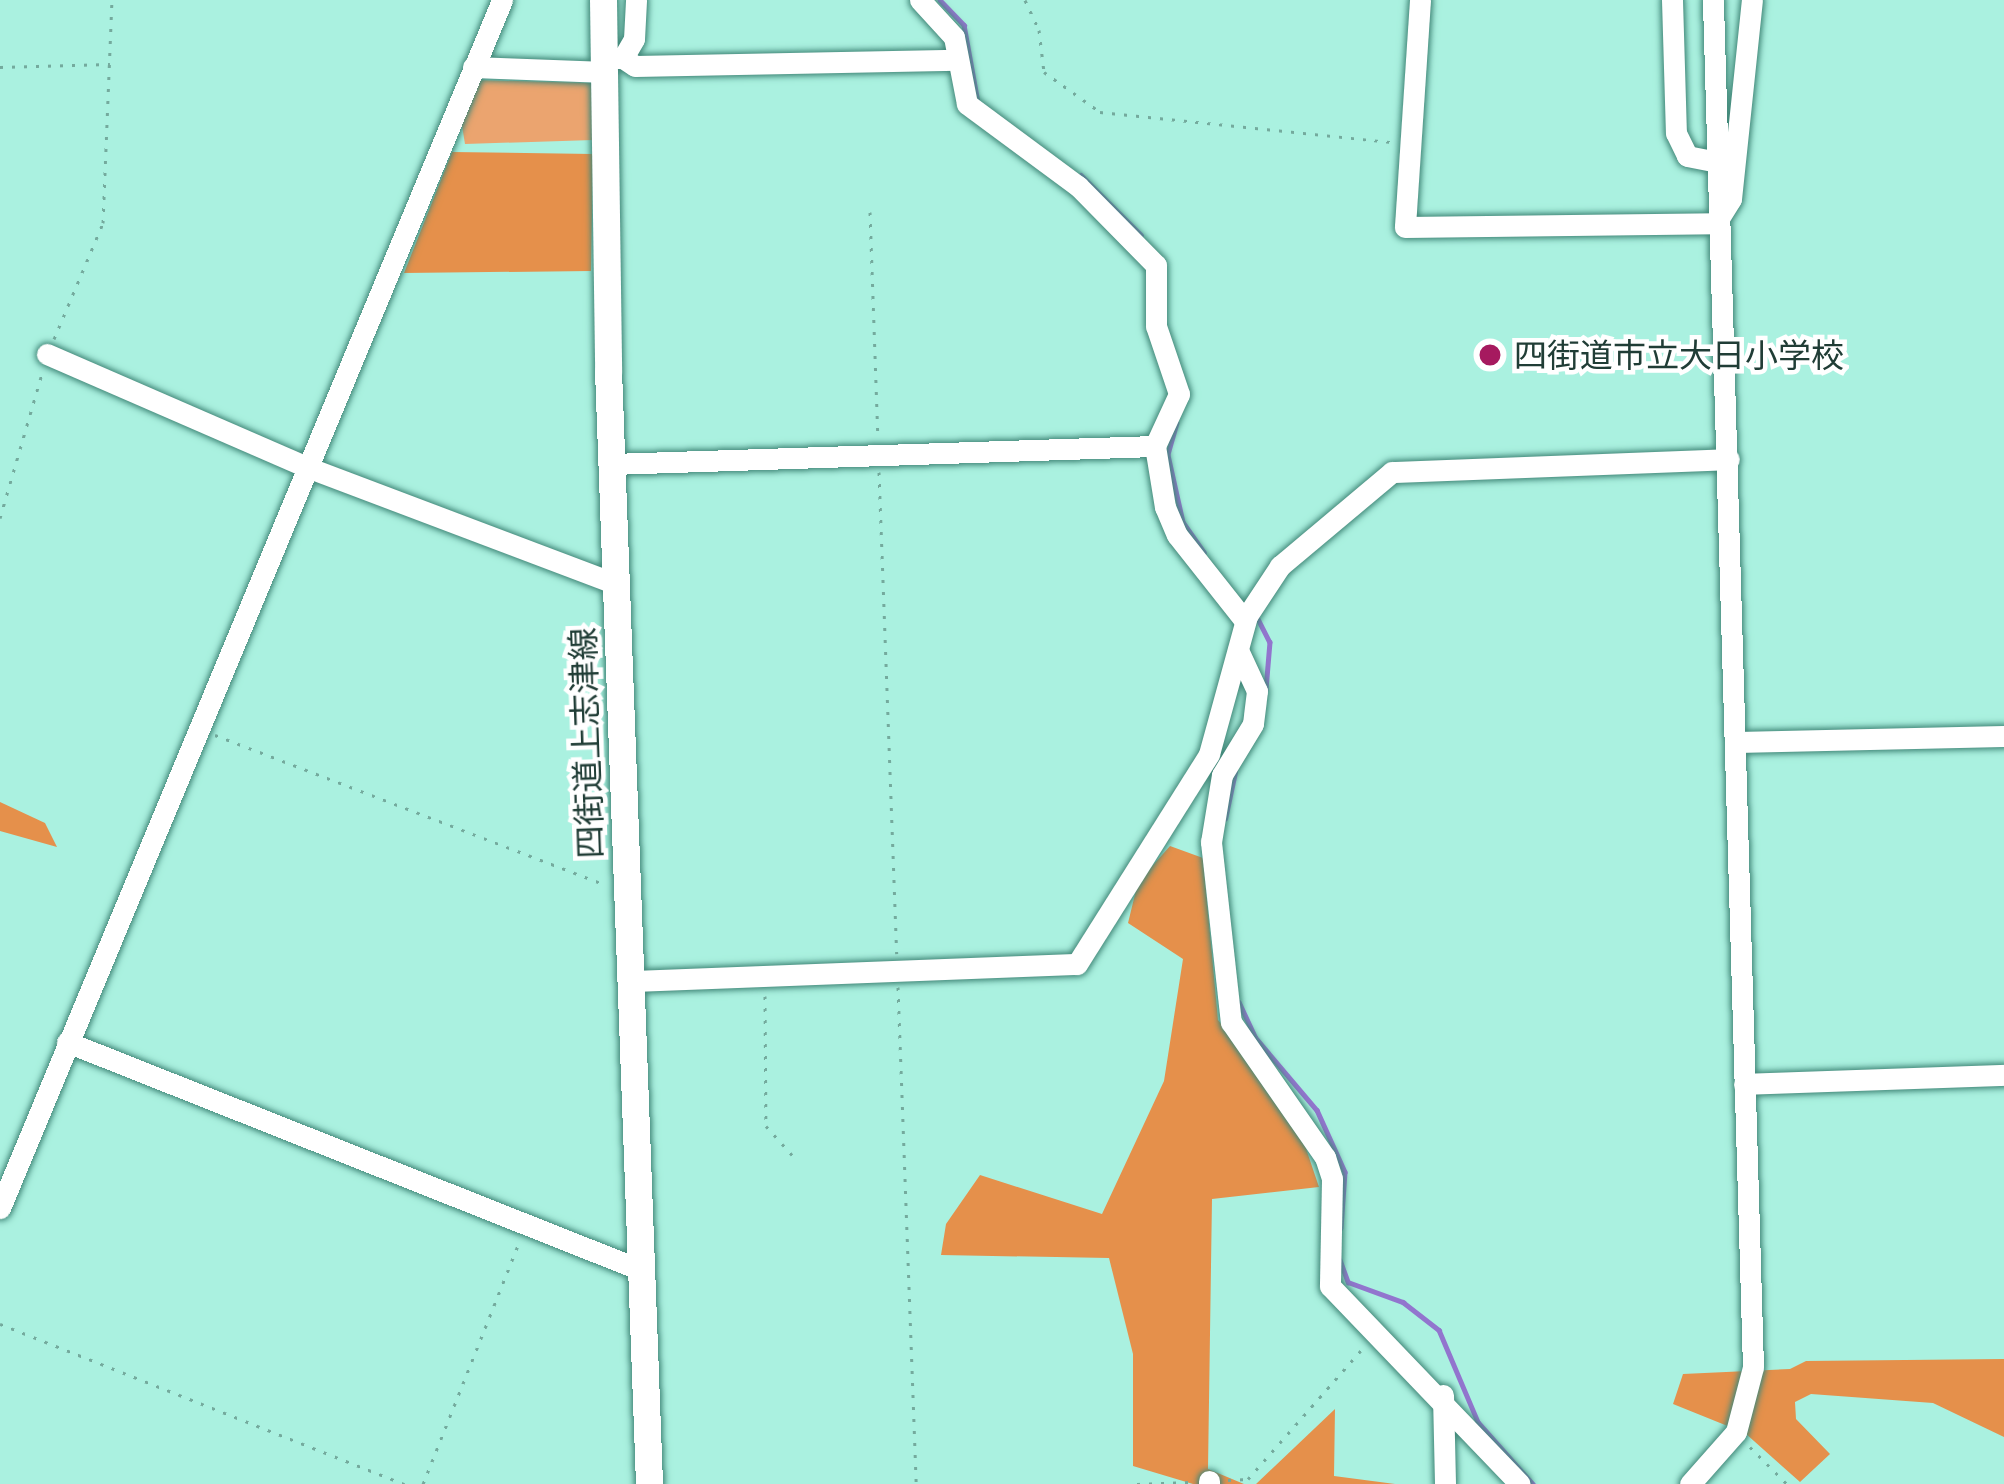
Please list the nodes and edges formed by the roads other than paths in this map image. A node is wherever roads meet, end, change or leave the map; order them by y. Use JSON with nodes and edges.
{"nodes":[{"id":1,"x":502,"y":0,"type":"edge"},
{"id":2,"x":603,"y":0,"type":"edge"},
{"id":3,"x":636,"y":0,"type":"edge"},
{"id":4,"x":920,"y":0,"type":"edge"},
{"id":5,"x":1420,"y":0,"type":"edge"},
{"id":6,"x":1672,"y":0,"type":"edge"},
{"id":7,"x":1713,"y":0,"type":"edge"},
{"id":8,"x":1752,"y":0,"type":"edge"},
{"id":9,"x":957,"y":60,"type":"junction"},
{"id":10,"x":612,"y":63,"type":"junction"},
{"id":11,"x":473,"y":68,"type":"junction"},
{"id":12,"x":1713,"y":161,"type":"junction"},
{"id":13,"x":1716,"y":223,"type":"junction"},
{"id":14,"x":47,"y":354,"type":"road end"},
{"id":15,"x":1155,"y":446,"type":"junction"},
{"id":16,"x":1729,"y":458,"type":"junction"},
{"id":17,"x":612,"y":464,"type":"junction"},
{"id":18,"x":304,"y":466,"type":"junction"},
{"id":19,"x":616,"y":584,"type":"junction"},
{"id":20,"x":1250,"y":612,"type":"junction"},
{"id":21,"x":1238,"y":650,"type":"junction"},
{"id":22,"x":2004,"y":736,"type":"edge"},
{"id":23,"x":1736,"y":742,"type":"junction"},
{"id":24,"x":631,"y":981,"type":"junction"},
{"id":25,"x":67,"y":1042,"type":"junction"},
{"id":26,"x":2004,"y":1075,"type":"edge"},
{"id":27,"x":1744,"y":1084,"type":"junction"},
{"id":28,"x":0,"y":1208,"type":"edge"},
{"id":29,"x":641,"y":1270,"type":"junction"},
{"id":30,"x":1443,"y":1395,"type":"junction"},
{"id":31,"x":649,"y":1484,"type":"edge"},
{"id":32,"x":1445,"y":1484,"type":"edge"},
{"id":33,"x":1520,"y":1484,"type":"edge"},
{"id":34,"x":1690,"y":1484,"type":"edge"}],
"edges":[{"from":1,"to":11,"type":"street"},
{"from":2,"to":10,"type":"main road","name":"四街道上志津線"},
{"from":3,"to":10,"type":"street"},
{"from":4,"to":9,"type":"street"},
{"from":5,"to":13,"type":"street"},
{"from":6,"to":12,"type":"street"},
{"from":7,"to":12,"type":"street"},
{"from":8,"to":13,"type":"street"},
{"from":9,"to":10,"type":"street"},
{"from":9,"to":15,"type":"street"},
{"from":10,"to":11,"type":"street"},
{"from":10,"to":17,"type":"main road","name":"四街道上志津線"},
{"from":11,"to":18,"type":"street"},
{"from":12,"to":13,"type":"street"},
{"from":13,"to":16,"type":"street"},
{"from":14,"to":18,"type":"street"},
{"from":15,"to":17,"type":"street"},
{"from":15,"to":20,"type":"street"},
{"from":16,"to":20,"type":"street"},
{"from":16,"to":23,"type":"street"},
{"from":17,"to":19,"type":"main road","name":"四街道上志津線"},
{"from":18,"to":19,"type":"street"},
{"from":18,"to":25,"type":"street"},
{"from":19,"to":24,"type":"main road","name":"四街道上志津線"},
{"from":20,"to":21,"type":"street"},
{"from":21,"to":24,"type":"street"},
{"from":21,"to":30,"type":"street"},
{"from":22,"to":23,"type":"street"},
{"from":23,"to":27,"type":"street"},
{"from":24,"to":29,"type":"main road","name":"四街道上志津線"},
{"from":25,"to":28,"type":"street"},
{"from":25,"to":29,"type":"street"},
{"from":26,"to":27,"type":"street"},
{"from":27,"to":34,"type":"street"},
{"from":29,"to":31,"type":"main road","name":"四街道上志津線"},
{"from":30,"to":32,"type":"street"},
{"from":30,"to":33,"type":"street"}]}
